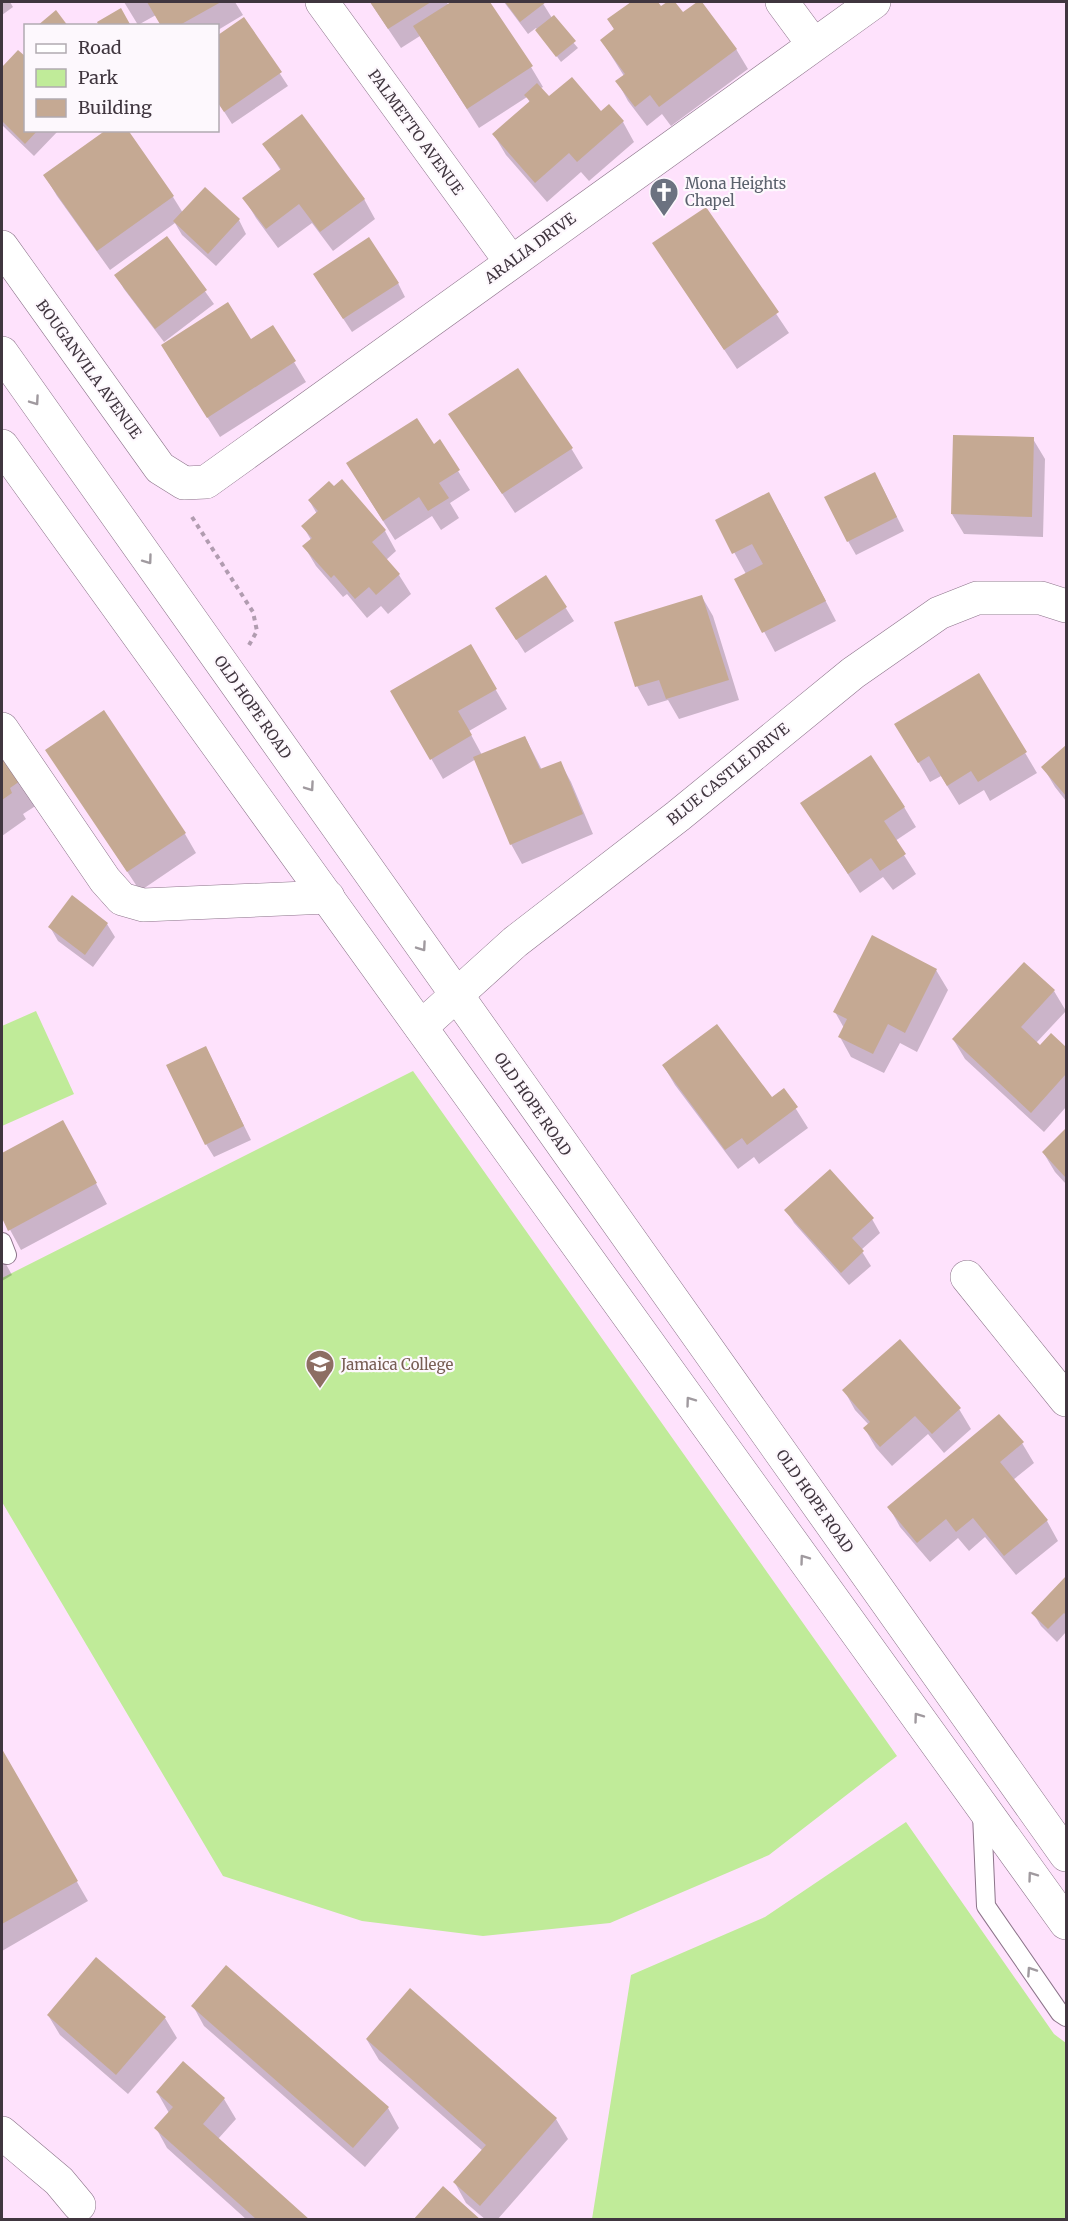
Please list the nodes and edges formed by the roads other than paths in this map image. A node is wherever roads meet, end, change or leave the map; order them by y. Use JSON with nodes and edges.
{"nodes":[{"id":1,"x":322,"y":2,"type":"edge"},
{"id":2,"x":782,"y":2,"type":"edge"},
{"id":3,"x":874,"y":2,"type":"edge"},
{"id":4,"x":813,"y":44,"type":"junction"},
{"id":5,"x":2,"y":247,"type":"edge"},
{"id":6,"x":511,"y":262,"type":"junction"},
{"id":7,"x":2,"y":353,"type":"edge"},
{"id":8,"x":2,"y":446,"type":"edge"},
{"id":9,"x":184,"y":483,"type":"joint"},
{"id":10,"x":1066,"y":606,"type":"edge"},
{"id":11,"x":2,"y":729,"type":"edge"},
{"id":12,"x":328,"y":897,"type":"junction"},
{"id":13,"x":457,"y":997,"type":"junction"},
{"id":14,"x":421,"y":1027,"type":"junction"},
{"id":15,"x":968,"y":1277,"type":"dead end"},
{"id":16,"x":1066,"y":1400,"type":"edge"},
{"id":17,"x":982,"y":1806,"type":"junction"},
{"id":18,"x":1066,"y":1855,"type":"edge"},
{"id":19,"x":1066,"y":1923,"type":"edge"},
{"id":20,"x":1066,"y":2017,"type":"edge"},
{"id":21,"x":2,"y":2133,"type":"edge"},
{"id":22,"x":79,"y":2205,"type":"dead end"}],
"edges":[{"from":1,"to":6,"type":"main road","name":"PALMETTO AVENUE"},
{"from":2,"to":4,"type":"main road"},
{"from":3,"to":4,"type":"main road","name":"ARALIA DRIVE"},
{"from":4,"to":6,"type":"main road","name":"ARALIA DRIVE"},
{"from":5,"to":9,"type":"main road","name":"BOUGANVILA AVENUE"},
{"from":6,"to":9,"type":"main road","name":"ARALIA DRIVE"},
{"from":7,"to":13,"type":"main road","name":"OLD HOPE ROAD","one_way":true},
{"from":8,"to":12,"type":"main road"},
{"from":10,"to":13,"type":"main road","name":"BLUE CASTLE DRIVE"},
{"from":11,"to":12,"type":"main road"},
{"from":12,"to":14,"type":"main road"},
{"from":13,"to":14,"type":"main road","name":"BLUE CASTLE DRIVE"},
{"from":13,"to":18,"type":"main road","name":"OLD HOPE ROAD"},
{"from":17,"to":14,"type":"main road","one_way":true},
{"from":15,"to":16,"type":"main road"},
{"from":19,"to":17,"type":"main road","one_way":true},
{"from":20,"to":17,"type":"lane","one_way":true},
{"from":21,"to":22,"type":"main road"}]}
